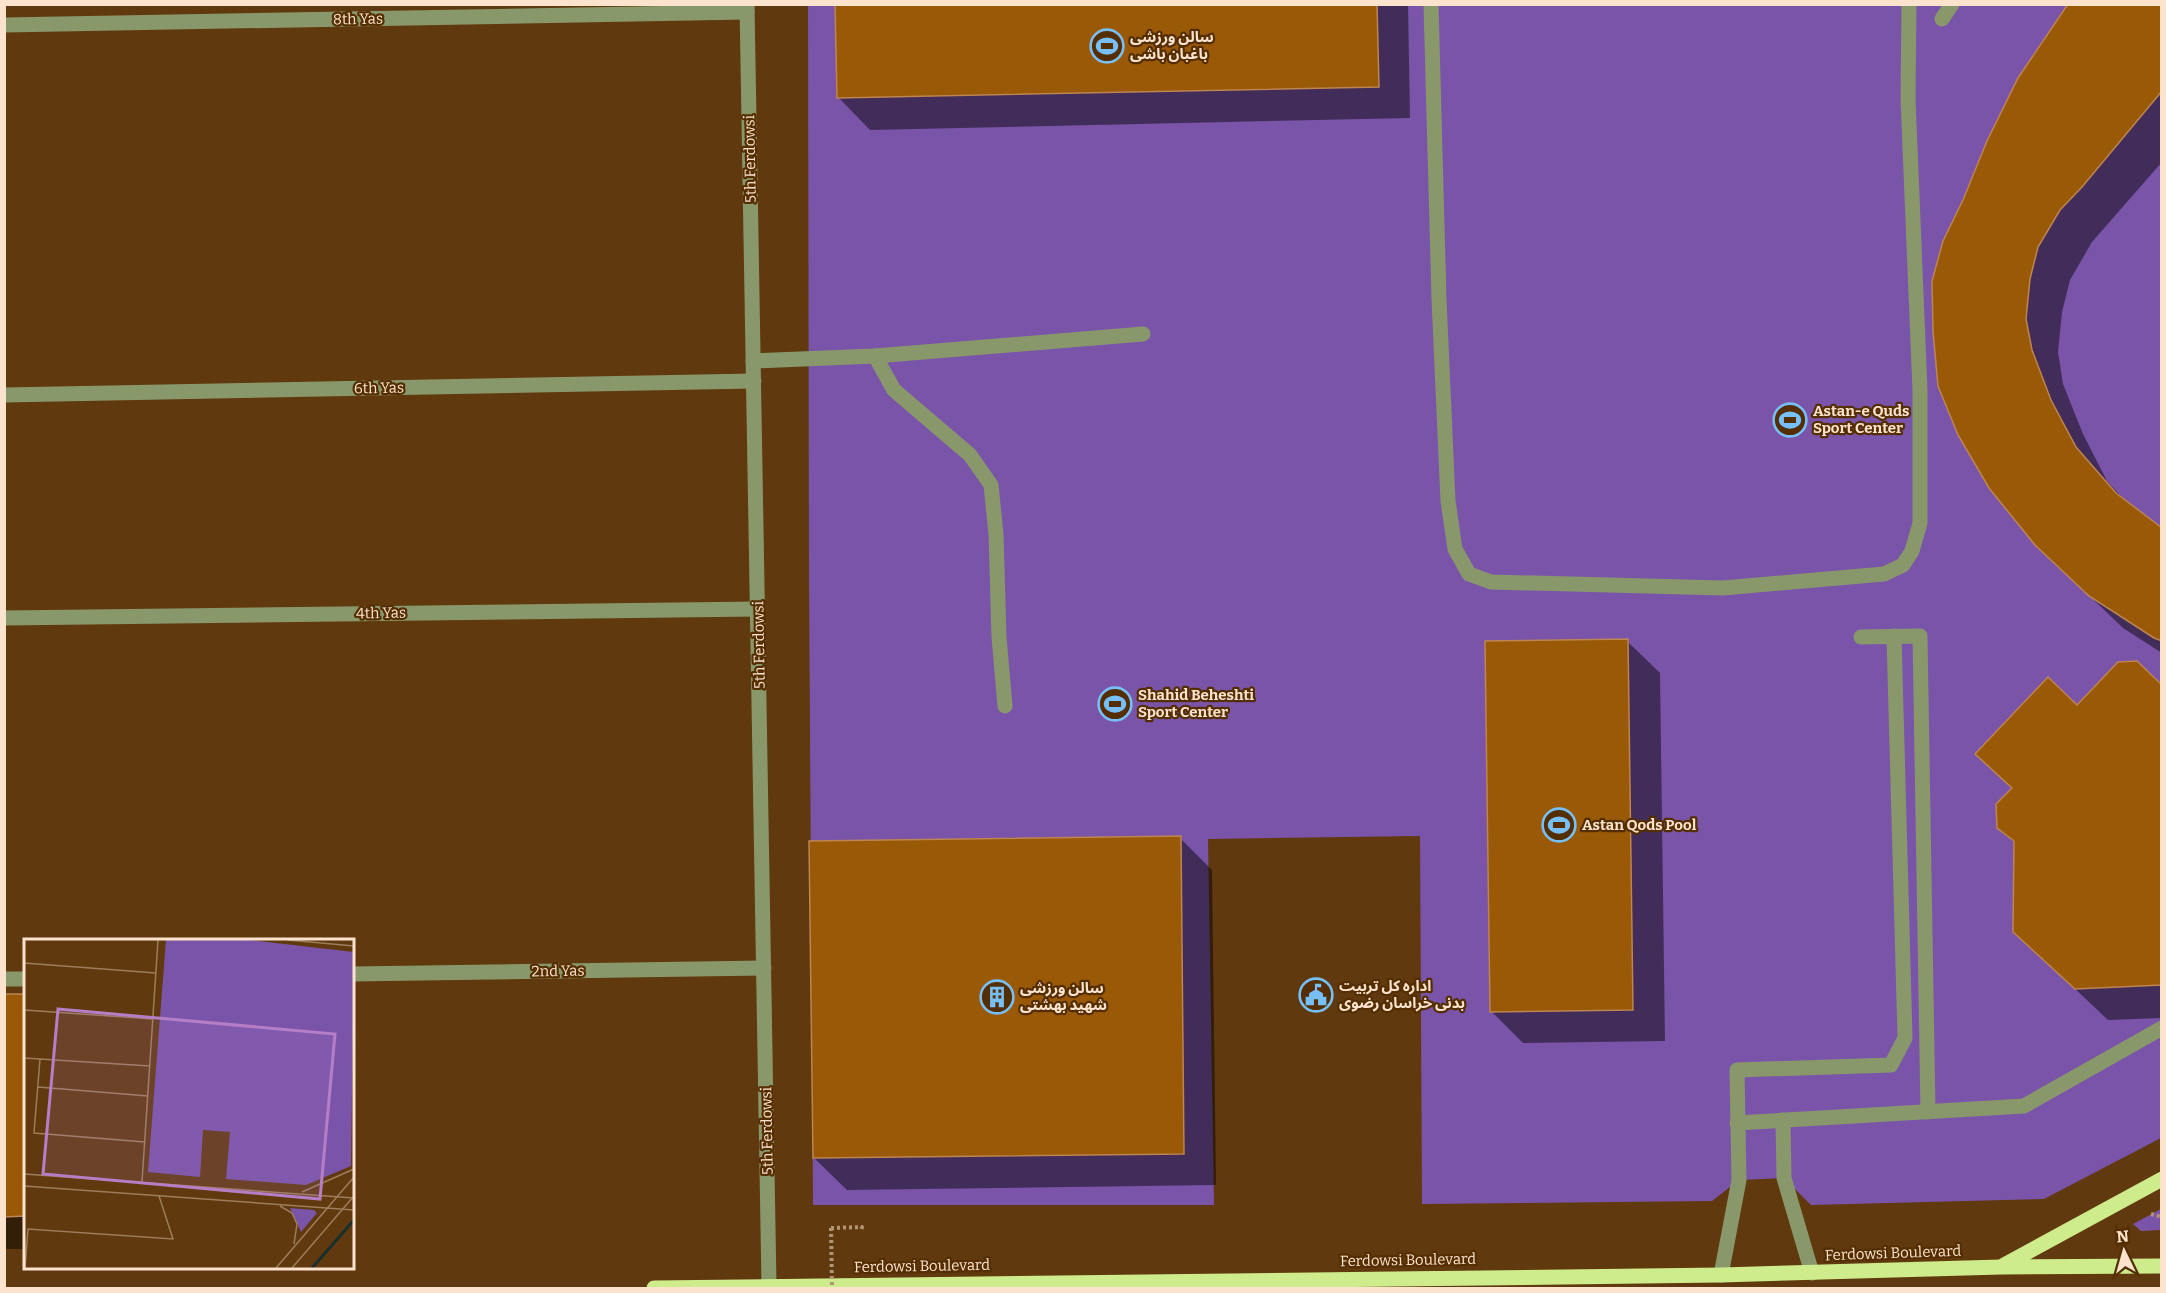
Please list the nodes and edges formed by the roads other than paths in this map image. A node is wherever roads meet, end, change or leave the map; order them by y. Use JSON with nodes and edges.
{"nodes":[{"id":1,"x":1431,"y":4,"type":"edge"},
{"id":2,"x":1909,"y":4,"type":"edge"},
{"id":3,"x":1952,"y":4,"type":"edge"},
{"id":4,"x":747,"y":8,"type":"edge"},
{"id":5,"x":1942,"y":19,"type":"dead end"},
{"id":6,"x":4,"y":25,"type":"edge"},
{"id":7,"x":1143,"y":334,"type":"dead end"},
{"id":8,"x":875,"y":356,"type":"junction"},
{"id":9,"x":753,"y":361,"type":"junction"},
{"id":10,"x":754,"y":381,"type":"junction"},
{"id":11,"x":4,"y":395,"type":"edge"},
{"id":12,"x":758,"y":609,"type":"junction"},
{"id":13,"x":4,"y":618,"type":"edge"},
{"id":14,"x":1894,"y":636,"type":"junction"},
{"id":15,"x":1861,"y":637,"type":"dead end"},
{"id":16,"x":1005,"y":706,"type":"dead end"},
{"id":17,"x":764,"y":968,"type":"junction"},
{"id":18,"x":354,"y":974,"type":"edge"},
{"id":19,"x":4,"y":979,"type":"edge"},
{"id":20,"x":24,"y":979,"type":"edge"},
{"id":21,"x":2162,"y":1028,"type":"edge"},
{"id":22,"x":1928,"y":1112,"type":"junction"},
{"id":23,"x":1783,"y":1120,"type":"junction"},
{"id":24,"x":1737,"y":1123,"type":"junction"},
{"id":25,"x":2162,"y":1179,"type":"edge"},
{"id":26,"x":2162,"y":1266,"type":"edge"},
{"id":27,"x":2001,"y":1267,"type":"junction"},
{"id":28,"x":1812,"y":1273,"type":"junction"},
{"id":29,"x":1721,"y":1275,"type":"junction"},
{"id":30,"x":769,"y":1286,"type":"junction"},
{"id":31,"x":654,"y":1288,"type":"edge"}],
"edges":[{"from":1,"to":2,"type":"street"},
{"from":3,"to":5,"type":"street"},
{"from":4,"to":6,"type":"street","name":"8th Yas"},
{"from":4,"to":9,"type":"street","name":"5th Ferdowsi"},
{"from":7,"to":8,"type":"street"},
{"from":8,"to":9,"type":"street"},
{"from":8,"to":16,"type":"street"},
{"from":9,"to":10,"type":"street","name":"5th Ferdowsi"},
{"from":10,"to":11,"type":"street","name":"6th Yas"},
{"from":10,"to":12,"type":"street","name":"5th Ferdowsi"},
{"from":12,"to":13,"type":"street","name":"4th Yas"},
{"from":12,"to":17,"type":"street","name":"5th Ferdowsi"},
{"from":14,"to":15,"type":"street"},
{"from":14,"to":22,"type":"street"},
{"from":14,"to":24,"type":"street"},
{"from":17,"to":18,"type":"street","name":"2nd Yas"},
{"from":17,"to":30,"type":"street","name":"5th Ferdowsi"},
{"from":19,"to":20,"type":"street"},
{"from":21,"to":22,"type":"street"},
{"from":22,"to":23,"type":"street"},
{"from":23,"to":24,"type":"street"},
{"from":23,"to":28,"type":"street"},
{"from":24,"to":29,"type":"street"},
{"from":25,"to":27,"type":"main road"},
{"from":26,"to":27,"type":"main road","name":"Ferdowsi Boulevard"},
{"from":27,"to":28,"type":"main road","name":"Ferdowsi Boulevard"},
{"from":28,"to":29,"type":"main road","name":"Ferdowsi Boulevard"},
{"from":29,"to":30,"type":"main road","name":"Ferdowsi Boulevard"},
{"from":30,"to":31,"type":"main road","name":"Ferdowsi Boulevard"}]}
